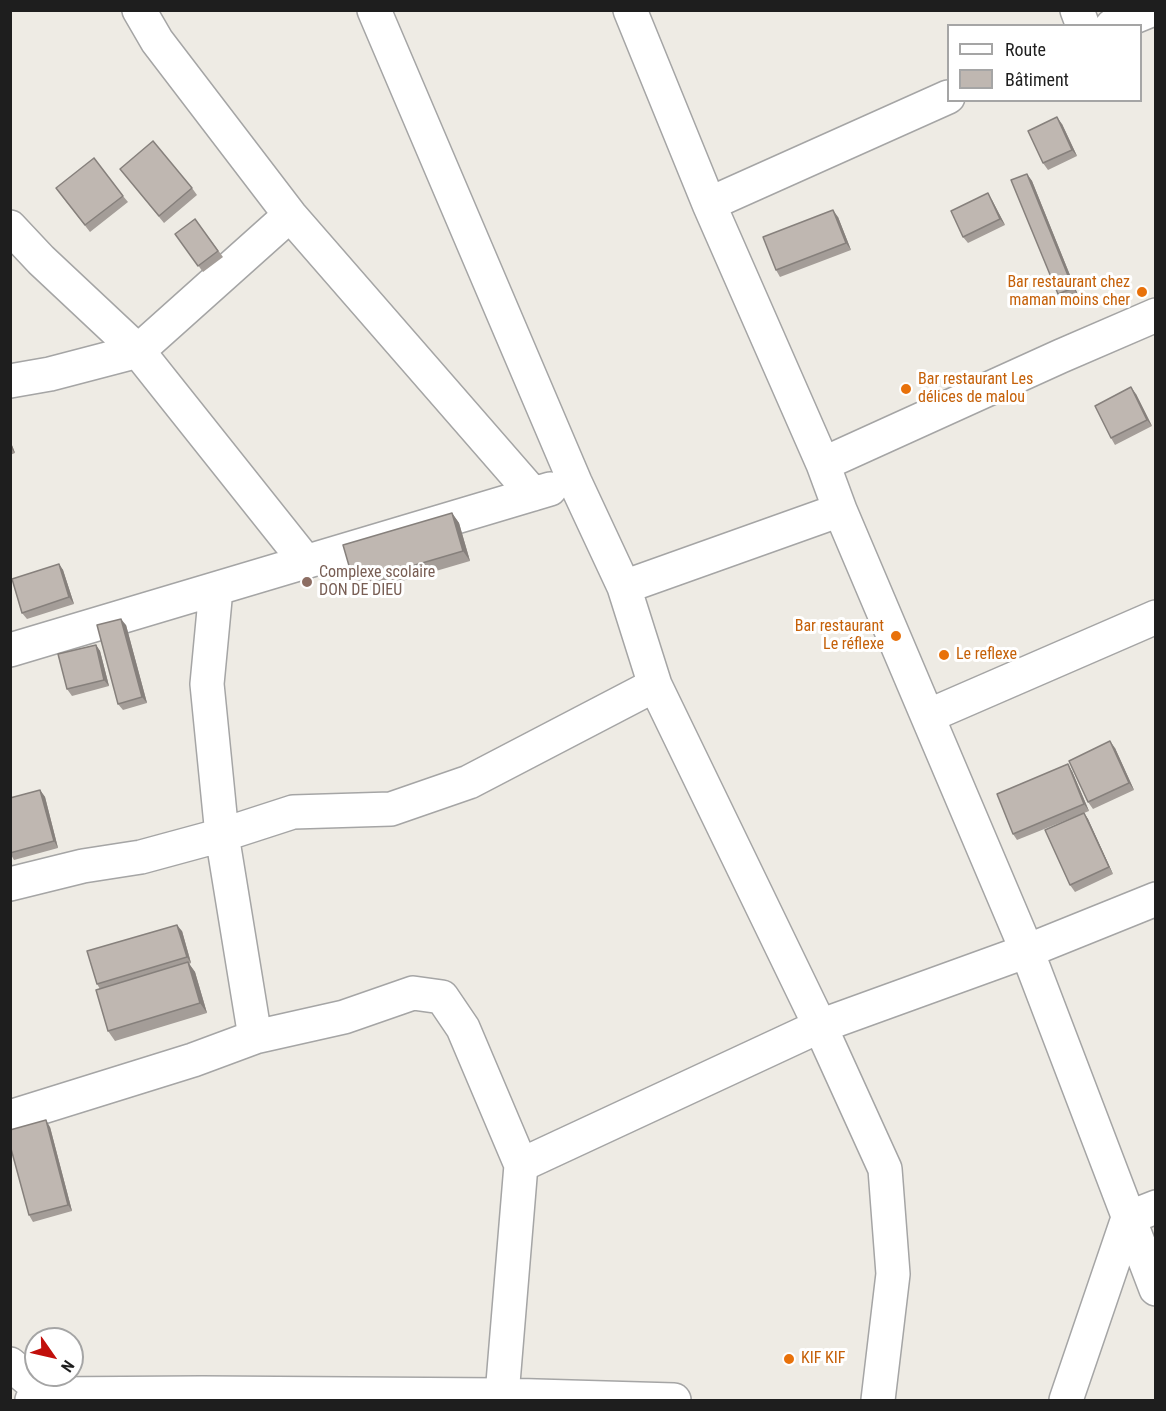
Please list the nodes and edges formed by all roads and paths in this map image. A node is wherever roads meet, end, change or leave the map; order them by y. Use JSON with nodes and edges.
{"nodes":[{"id":1,"x":139,"y":10,"type":"edge"},
{"id":2,"x":374,"y":10,"type":"edge"},
{"id":3,"x":630,"y":10,"type":"edge"},
{"id":4,"x":1151,"y":10,"type":"edge"},
{"id":5,"x":1117,"y":24,"type":"edge"},
{"id":6,"x":947,"y":97,"type":"edge"},
{"id":7,"x":709,"y":204,"type":"junction"},
{"id":8,"x":290,"y":215,"type":"junction"},
{"id":9,"x":10,"y":227,"type":"edge"},
{"id":10,"x":1155,"y":315,"type":"edge"},
{"id":11,"x":138,"y":351,"type":"junction"},
{"id":12,"x":10,"y":381,"type":"edge"},
{"id":13,"x":823,"y":464,"type":"junction"},
{"id":14,"x":575,"y":482,"type":"junction"},
{"id":15,"x":533,"y":494,"type":"junction"},
{"id":16,"x":840,"y":510,"type":"junction"},
{"id":17,"x":306,"y":562,"type":"junction"},
{"id":18,"x":624,"y":587,"type":"junction"},
{"id":19,"x":216,"y":589,"type":"junction"},
{"id":20,"x":1155,"y":616,"type":"edge"},
{"id":21,"x":10,"y":651,"type":"edge"},
{"id":22,"x":655,"y":686,"type":"junction"},
{"id":23,"x":928,"y":716,"type":"junction"},
{"id":24,"x":222,"y":836,"type":"junction"},
{"id":25,"x":10,"y":884,"type":"edge"},
{"id":26,"x":1155,"y":899,"type":"edge"},
{"id":27,"x":1027,"y":951,"type":"junction"},
{"id":28,"x":820,"y":1026,"type":"junction"},
{"id":29,"x":255,"y":1037,"type":"junction"},
{"id":30,"x":10,"y":1117,"type":"edge"},
{"id":31,"x":521,"y":1165,"type":"junction"},
{"id":32,"x":1142,"y":1212,"type":"edge"},
{"id":33,"x":1155,"y":1289,"type":"edge"},
{"id":34,"x":10,"y":1364,"type":"edge"},
{"id":35,"x":502,"y":1395,"type":"junction"},
{"id":36,"x":44,"y":1398,"type":"edge"},
{"id":37,"x":674,"y":1401,"type":"edge"},
{"id":38,"x":878,"y":1401,"type":"edge"},
{"id":39,"x":1066,"y":1401,"type":"edge"}],
"edges":[{"from":1,"to":8,"type":"street"},
{"from":2,"to":14,"type":"street"},
{"from":3,"to":7,"type":"street"},
{"from":4,"to":5,"type":"street"},
{"from":6,"to":7,"type":"street"},
{"from":7,"to":13,"type":"street"},
{"from":8,"to":11,"type":"street"},
{"from":8,"to":15,"type":"street"},
{"from":9,"to":11,"type":"street"},
{"from":10,"to":13,"type":"street"},
{"from":11,"to":12,"type":"street"},
{"from":11,"to":17,"type":"street"},
{"from":13,"to":16,"type":"street"},
{"from":14,"to":15,"type":"street"},
{"from":14,"to":18,"type":"street"},
{"from":15,"to":17,"type":"street"},
{"from":16,"to":18,"type":"street"},
{"from":16,"to":23,"type":"street"},
{"from":17,"to":19,"type":"street"},
{"from":18,"to":22,"type":"street"},
{"from":19,"to":21,"type":"street"},
{"from":19,"to":24,"type":"street"},
{"from":20,"to":23,"type":"street"},
{"from":22,"to":24,"type":"street"},
{"from":22,"to":28,"type":"street"},
{"from":23,"to":27,"type":"street"},
{"from":24,"to":25,"type":"street"},
{"from":24,"to":29,"type":"street"},
{"from":26,"to":27,"type":"street"},
{"from":27,"to":28,"type":"street"},
{"from":27,"to":32,"type":"street"},
{"from":28,"to":31,"type":"street"},
{"from":28,"to":38,"type":"street"},
{"from":29,"to":30,"type":"street"},
{"from":29,"to":31,"type":"street"},
{"from":31,"to":35,"type":"street"},
{"from":32,"to":33,"type":"street"},
{"from":32,"to":39,"type":"street"},
{"from":34,"to":36,"type":"street"},
{"from":35,"to":36,"type":"street"},
{"from":35,"to":37,"type":"street"}]}
